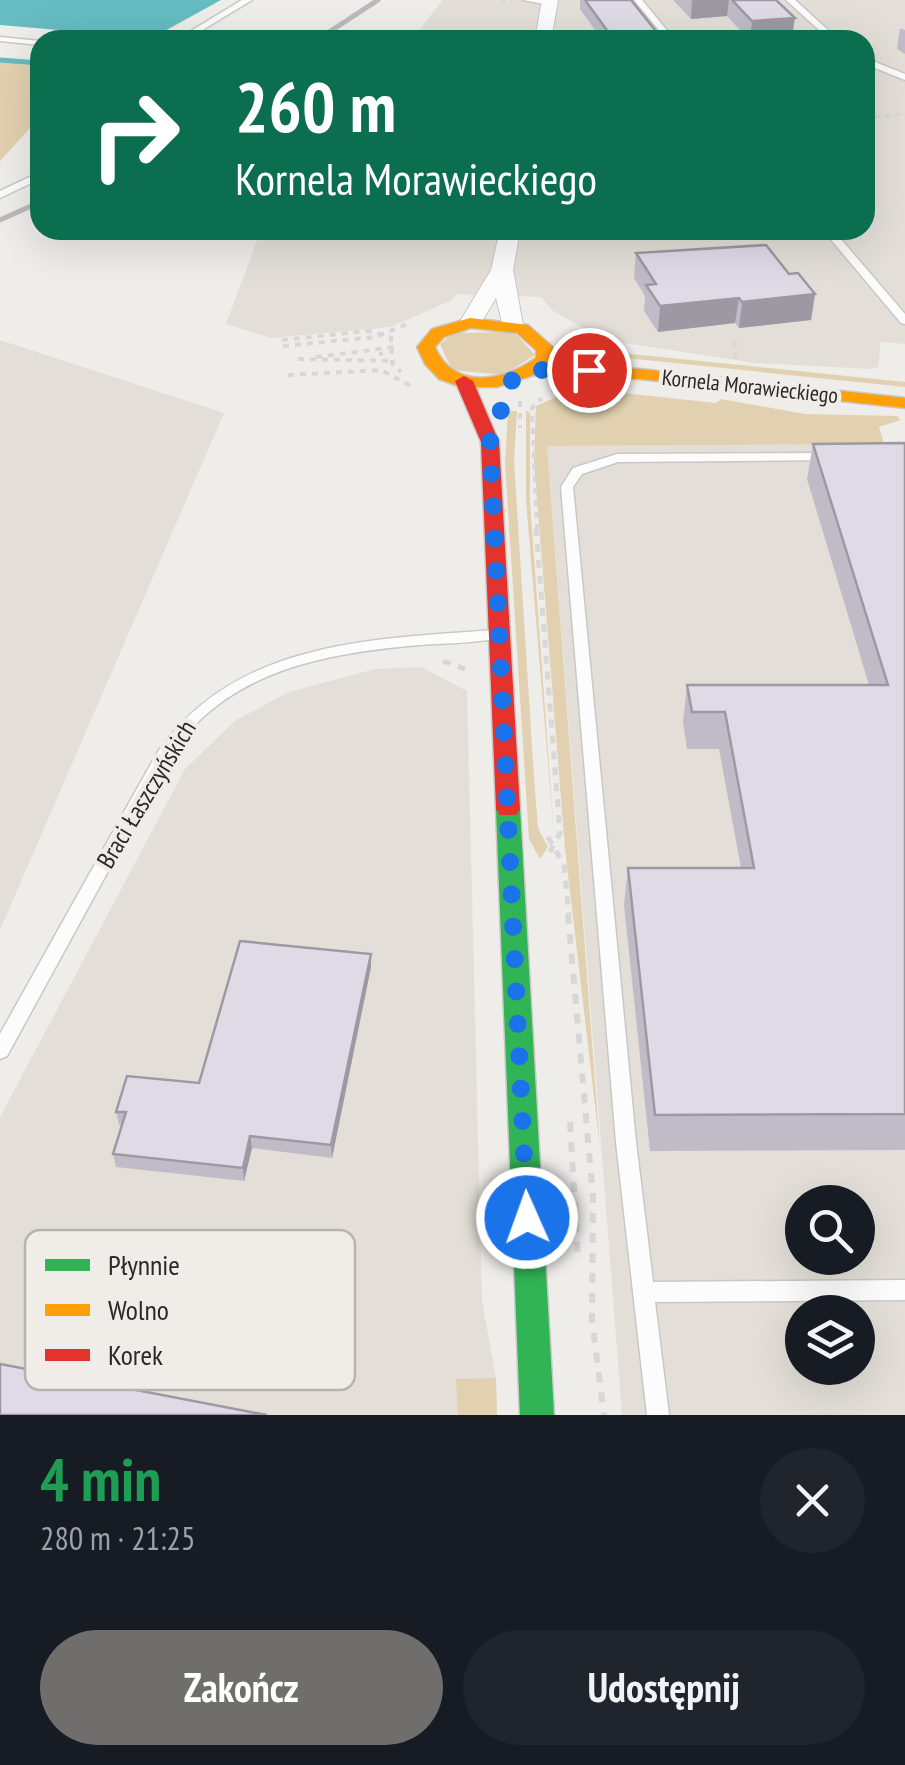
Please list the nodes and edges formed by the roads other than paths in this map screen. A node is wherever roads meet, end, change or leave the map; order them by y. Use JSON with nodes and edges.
{"nodes":[{"id":1,"x":248,"y":0,"type":"edge"},
{"id":2,"x":527,"y":0,"type":"edge"},
{"id":3,"x":638,"y":0,"type":"edge"},
{"id":4,"x":790,"y":0,"type":"edge"},
{"id":5,"x":550,"y":2,"type":"edge"},
{"id":6,"x":197,"y":30,"type":"edge"},
{"id":7,"x":545,"y":30,"type":"edge"},
{"id":8,"x":663,"y":30,"type":"edge"},
{"id":9,"x":823,"y":30,"type":"edge"},
{"id":10,"x":0,"y":40,"type":"edge"},
{"id":11,"x":30,"y":42,"type":"edge"},
{"id":12,"x":875,"y":66,"type":"edge"},
{"id":13,"x":905,"y":78,"type":"edge"},
{"id":14,"x":30,"y":181,"type":"edge"},
{"id":15,"x":0,"y":195,"type":"edge"},
{"id":16,"x":508,"y":240,"type":"edge"},
{"id":17,"x":836,"y":240,"type":"edge"},
{"id":18,"x":502,"y":270,"type":"junction"},
{"id":19,"x":905,"y":322,"type":"edge"},
{"id":20,"x":470,"y":323,"type":"junction"},
{"id":21,"x":512,"y":325,"type":"junction"},
{"id":22,"x":546,"y":348,"type":"junction"},
{"id":23,"x":536,"y":370,"type":"junction"},
{"id":24,"x":464,"y":381,"type":"junction"},
{"id":25,"x":905,"y":390,"type":"edge"},
{"id":26,"x":517,"y":399,"type":"junction"},
{"id":27,"x":905,"y":403,"type":"edge"},
{"id":28,"x":490,"y":442,"type":"junction"},
{"id":29,"x":848,"y":457,"type":"edge"},
{"id":30,"x":499,"y":635,"type":"junction"},
{"id":31,"x":0,"y":1051,"type":"edge"},
{"id":32,"x":905,"y":1290,"type":"edge"},
{"id":33,"x":642,"y":1292,"type":"junction"},
{"id":34,"x":537,"y":1415,"type":"edge"},
{"id":35,"x":658,"y":1415,"type":"edge"}],
"edges":[{"from":1,"to":6,"type":"lane"},
{"from":2,"to":5,"type":"lane"},
{"from":3,"to":8,"type":"lane"},
{"from":4,"to":9,"type":"lane"},
{"from":5,"to":7,"type":"street"},
{"from":10,"to":11,"type":"lane"},
{"from":12,"to":13,"type":"lane"},
{"from":14,"to":15,"type":"lane"},
{"from":16,"to":18,"type":"street"},
{"from":17,"to":19,"type":"lane"},
{"from":18,"to":20,"type":"street"},
{"from":18,"to":21,"type":"street"},
{"from":20,"to":21,"type":"street"},
{"from":20,"to":24,"type":"street"},
{"from":21,"to":22,"type":"street"},
{"from":22,"to":23,"type":"street"},
{"from":22,"to":25,"type":"street","name":"Kornela Morawieckiego"},
{"from":23,"to":26,"type":"street"},
{"from":23,"to":27,"type":"street","name":"Kornela Morawieckiego"},
{"from":24,"to":26,"type":"street"},
{"from":24,"to":28,"type":"street"},
{"from":26,"to":28,"type":"street"},
{"from":28,"to":30,"type":"street"},
{"from":29,"to":33,"type":"lane"},
{"from":30,"to":31,"type":"lane","name":"Braci Łaszczyńskich"},
{"from":30,"to":34,"type":"street"},
{"from":32,"to":33,"type":"lane"},
{"from":33,"to":35,"type":"lane"}]}
